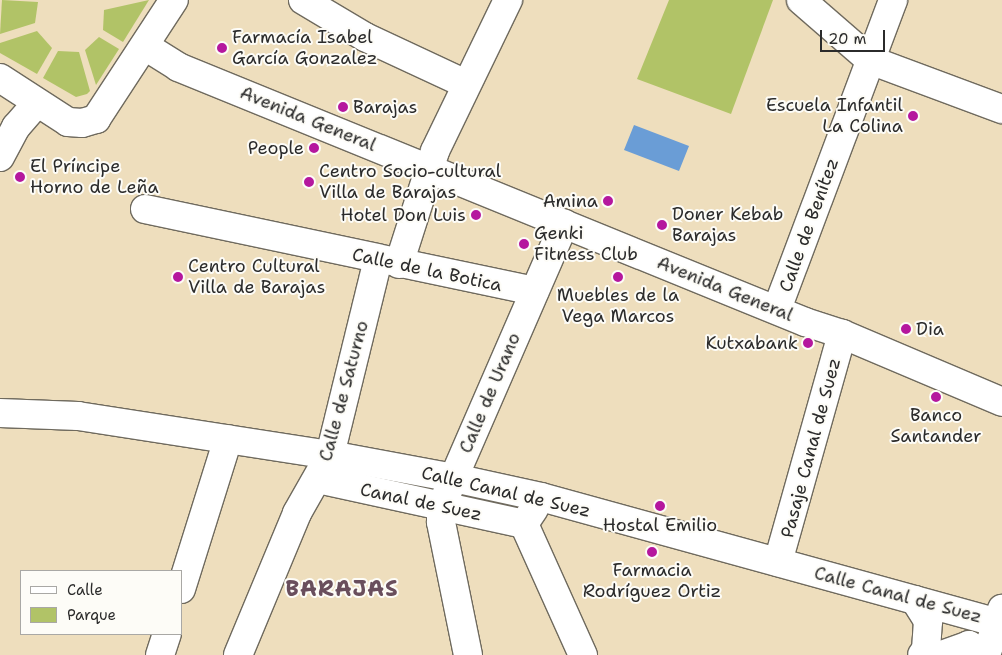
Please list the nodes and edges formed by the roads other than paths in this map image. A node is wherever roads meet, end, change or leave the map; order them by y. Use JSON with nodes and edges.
{"nodes":[{"id":1,"x":174,"y":0,"type":"edge"},
{"id":2,"x":303,"y":0,"type":"edge"},
{"id":3,"x":508,"y":0,"type":"edge"},
{"id":4,"x":801,"y":0,"type":"edge"},
{"id":5,"x":894,"y":0,"type":"edge"},
{"id":6,"x":145,"y":46,"type":"junction"},
{"id":7,"x":870,"y":60,"type":"junction"},
{"id":8,"x":0,"y":78,"type":"edge"},
{"id":9,"x":466,"y":84,"type":"junction"},
{"id":10,"x":37,"y":103,"type":"junction"},
{"id":11,"x":1002,"y":109,"type":"edge"},
{"id":12,"x":0,"y":157,"type":"edge"},
{"id":13,"x":432,"y":169,"type":"junction"},
{"id":14,"x":145,"y":209,"type":"dead end"},
{"id":15,"x":564,"y":224,"type":"junction"},
{"id":16,"x":389,"y":262,"type":"junction"},
{"id":17,"x":534,"y":291,"type":"junction"},
{"id":18,"x":777,"y":309,"type":"junction"},
{"id":19,"x":842,"y":334,"type":"junction"},
{"id":20,"x":1002,"y":402,"type":"edge"},
{"id":21,"x":0,"y":413,"type":"edge"},
{"id":22,"x":228,"y":439,"type":"junction"},
{"id":23,"x":330,"y":455,"type":"junction"},
{"id":24,"x":454,"y":478,"type":"junction"},
{"id":25,"x":318,"y":479,"type":"junction"},
{"id":26,"x":541,"y":497,"type":"junction"},
{"id":27,"x":441,"y":507,"type":"junction"},
{"id":28,"x":524,"y":524,"type":"junction"},
{"id":29,"x":778,"y":562,"type":"junction"},
{"id":30,"x":182,"y":586,"type":"edge"},
{"id":31,"x":915,"y":600,"type":"junction"},
{"id":32,"x":1001,"y":618,"type":"edge"},
{"id":33,"x":167,"y":635,"type":"edge"},
{"id":34,"x":986,"y":654,"type":"edge"},
{"id":35,"x":160,"y":655,"type":"edge"},
{"id":36,"x":238,"y":655,"type":"edge"},
{"id":37,"x":468,"y":655,"type":"edge"},
{"id":38,"x":583,"y":655,"type":"edge"},
{"id":39,"x":922,"y":655,"type":"edge"},
{"id":40,"x":942,"y":655,"type":"edge"}],
"edges":[{"from":1,"to":6,"type":"street"},
{"from":2,"to":9,"type":"street"},
{"from":3,"to":9,"type":"street","name":"Calle de Saturno"},
{"from":4,"to":7,"type":"street"},
{"from":5,"to":7,"type":"street","name":"Calle de Benítez"},
{"from":6,"to":10,"type":"street"},
{"from":6,"to":13,"type":"street","name":"Avenida General"},
{"from":7,"to":11,"type":"street"},
{"from":7,"to":18,"type":"street","name":"Calle de Benítez"},
{"from":8,"to":10,"type":"street"},
{"from":9,"to":13,"type":"street","name":"Calle de Saturno"},
{"from":10,"to":12,"type":"street"},
{"from":13,"to":15,"type":"street","name":"Avenida General"},
{"from":13,"to":16,"type":"street","name":"Calle de Saturno"},
{"from":14,"to":16,"type":"street","name":"Calle de la Botica"},
{"from":15,"to":17,"type":"street","name":"Calle de Urano"},
{"from":15,"to":18,"type":"street","name":"Avenida General"},
{"from":16,"to":17,"type":"street","name":"Calle de la Botica"},
{"from":16,"to":23,"type":"street","name":"Calle de Saturno"},
{"from":17,"to":24,"type":"street","name":"Calle de Urano"},
{"from":18,"to":19,"type":"street","name":"Avenida General"},
{"from":19,"to":20,"type":"street","name":"Avenida General"},
{"from":19,"to":29,"type":"street","name":"Pasaje Canal de Suez"},
{"from":21,"to":22,"type":"street","name":"Calle Canal de Suez"},
{"from":22,"to":23,"type":"street","name":"Calle Canal de Suez"},
{"from":22,"to":30,"type":"street"},
{"from":23,"to":24,"type":"street","name":"Calle Canal de Suez"},
{"from":23,"to":25,"type":"street","name":"Calle de Saturno"},
{"from":24,"to":26,"type":"street","name":"Calle Canal de Suez"},
{"from":24,"to":27,"type":"street","name":"Calle de Urano"},
{"from":25,"to":27,"type":"street","name":"Canal de Suez"},
{"from":25,"to":36,"type":"street","name":"Calle de Saturno"},
{"from":26,"to":28,"type":"street"},
{"from":26,"to":29,"type":"street","name":"Calle Canal de Suez"},
{"from":27,"to":28,"type":"street","name":"Canal de Suez"},
{"from":27,"to":37,"type":"street","name":"Calle de Urano"},
{"from":28,"to":38,"type":"street"},
{"from":29,"to":31,"type":"street","name":"Calle Canal de Suez"},
{"from":31,"to":32,"type":"street","name":"Calle Canal de Suez"},
{"from":31,"to":39,"type":"street"},
{"from":32,"to":34,"type":"street"},
{"from":33,"to":35,"type":"street"},
{"from":34,"to":40,"type":"street"}]}
